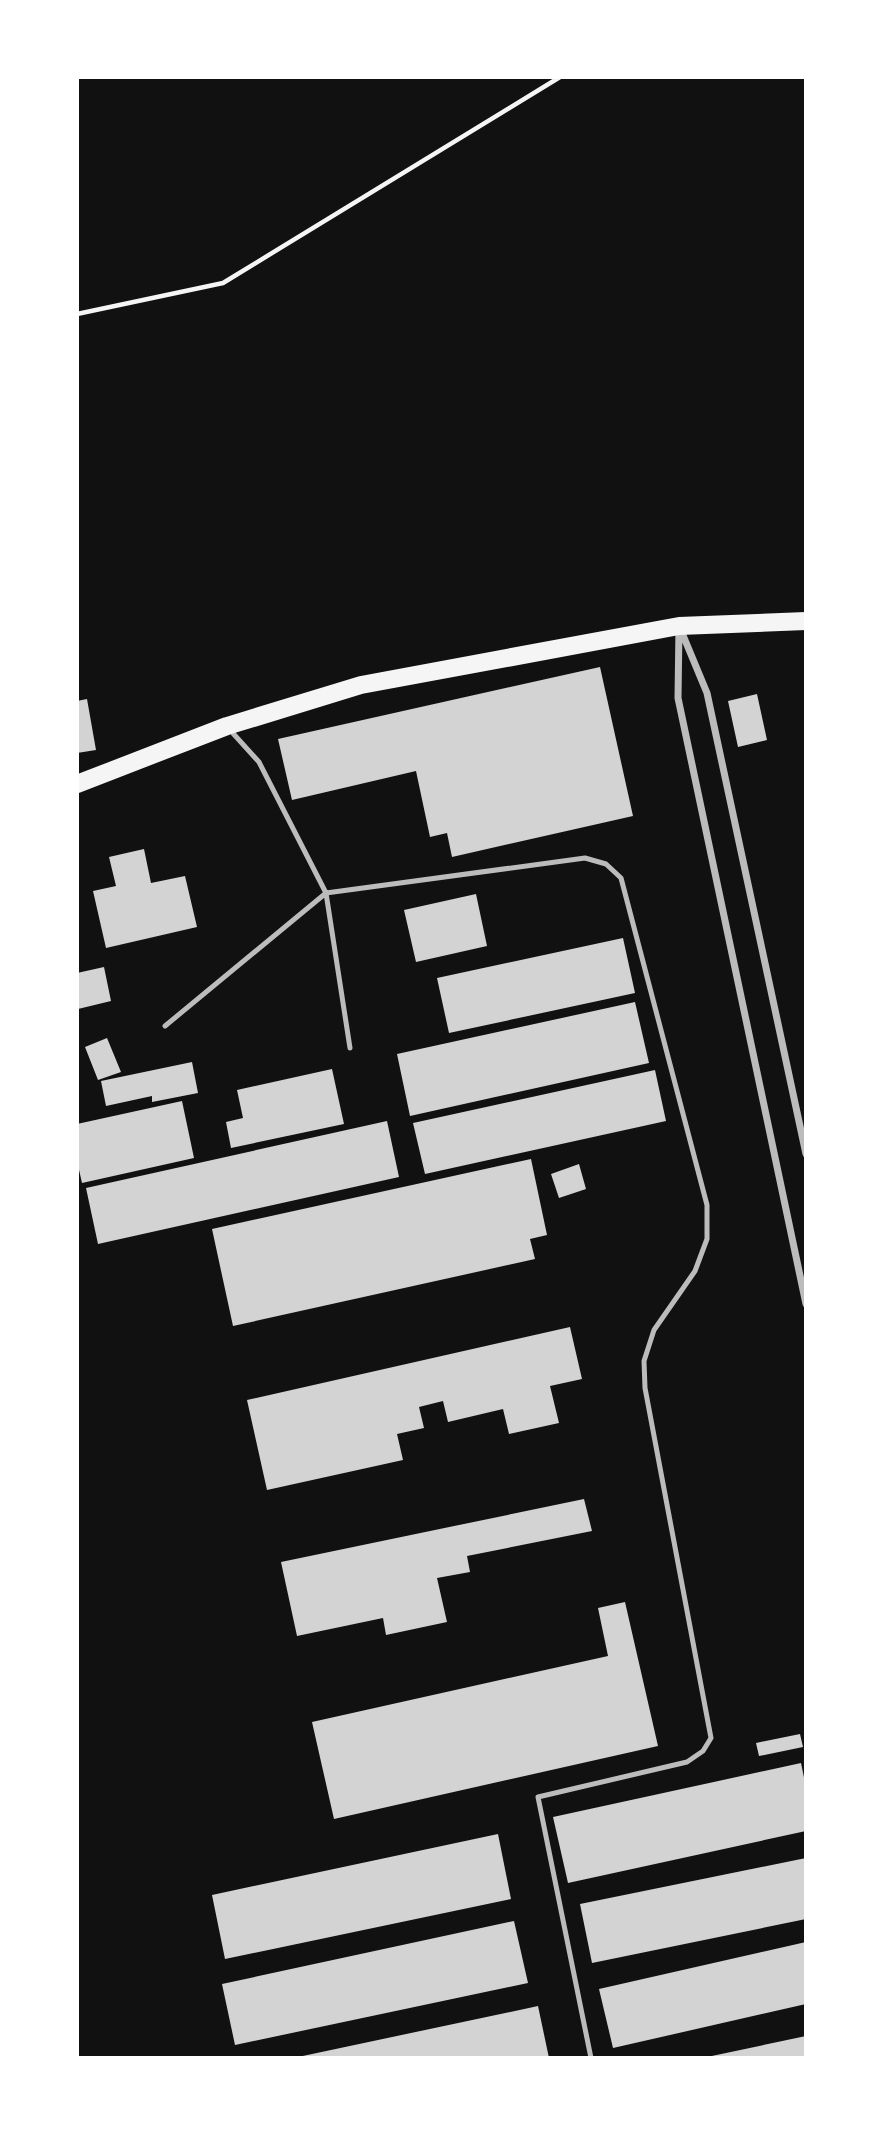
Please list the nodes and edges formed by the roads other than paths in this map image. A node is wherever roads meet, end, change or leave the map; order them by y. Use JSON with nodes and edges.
{"nodes":[{"id":1,"x":806,"y":621,"type":"edge"},
{"id":2,"x":679,"y":626,"type":"junction"},
{"id":3,"x":226,"y":726,"type":"junction"},
{"id":4,"x":77,"y":784,"type":"edge"},
{"id":5,"x":326,"y":893,"type":"junction"},
{"id":6,"x":165,"y":1027,"type":"dead end"},
{"id":7,"x":350,"y":1048,"type":"dead end"},
{"id":8,"x":806,"y":1154,"type":"edge"},
{"id":9,"x":806,"y":1304,"type":"edge"},
{"id":10,"x":592,"y":2058,"type":"edge"}],
"edges":[{"from":1,"to":2,"type":"main road"},
{"from":2,"to":3,"type":"main road"},
{"from":2,"to":8,"type":"street"},
{"from":2,"to":9,"type":"street"},
{"from":3,"to":4,"type":"main road"},
{"from":3,"to":5,"type":"lane"},
{"from":5,"to":6,"type":"lane"},
{"from":5,"to":7,"type":"lane"},
{"from":5,"to":10,"type":"lane"}]}
